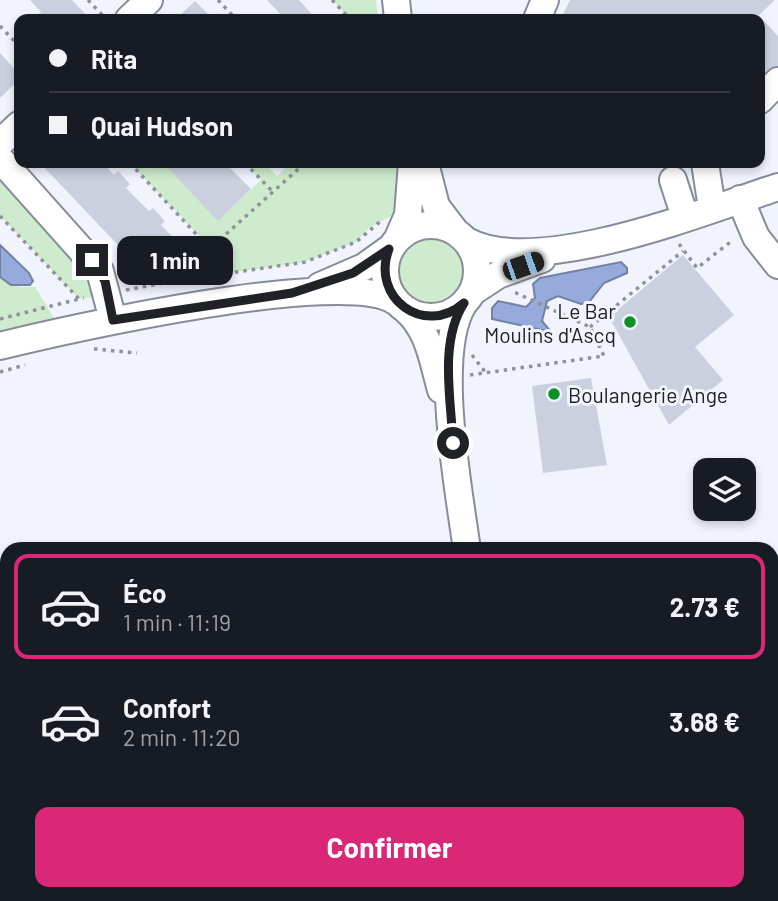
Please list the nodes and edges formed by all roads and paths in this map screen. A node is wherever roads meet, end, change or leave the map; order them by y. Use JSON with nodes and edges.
{"nodes":[{"id":1,"x":88,"y":0,"type":"edge"},
{"id":2,"x":149,"y":0,"type":"edge"},
{"id":3,"x":218,"y":0,"type":"edge"},
{"id":4,"x":332,"y":0,"type":"edge"},
{"id":5,"x":101,"y":14,"type":"edge"},
{"id":6,"x":134,"y":14,"type":"edge"},
{"id":7,"x":231,"y":14,"type":"edge"},
{"id":8,"x":345,"y":14,"type":"edge"},
{"id":9,"x":0,"y":26,"type":"edge"},
{"id":10,"x":14,"y":41,"type":"edge"},
{"id":11,"x":778,"y":81,"type":"edge"},
{"id":12,"x":765,"y":95,"type":"edge"},
{"id":13,"x":14,"y":130,"type":"edge"},
{"id":14,"x":0,"y":143,"type":"edge"},
{"id":15,"x":0,"y":159,"type":"edge"},
{"id":16,"x":135,"y":168,"type":"edge"},
{"id":17,"x":250,"y":168,"type":"edge"},
{"id":18,"x":299,"y":168,"type":"edge"},
{"id":19,"x":412,"y":168,"type":"edge"},
{"id":20,"x":426,"y":168,"type":"edge"},
{"id":21,"x":706,"y":168,"type":"edge"},
{"id":22,"x":675,"y":177,"type":"edge"},
{"id":23,"x":778,"y":187,"type":"edge"},
{"id":24,"x":272,"y":192,"type":"junction"},
{"id":25,"x":740,"y":199,"type":"junction"},
{"id":26,"x":712,"y":208,"type":"junction"},
{"id":27,"x":0,"y":216,"type":"edge"},
{"id":28,"x":751,"y":225,"type":"junction"},
{"id":29,"x":680,"y":228,"type":"junction"},
{"id":30,"x":460,"y":236,"type":"junction"},
{"id":31,"x":356,"y":242,"type":"dead end"},
{"id":32,"x":393,"y":244,"type":"junction"},
{"id":33,"x":588,"y":244,"type":"junction"},
{"id":34,"x":209,"y":248,"type":"junction"},
{"id":35,"x":683,"y":251,"type":"junction"},
{"id":36,"x":778,"y":265,"type":"edge"},
{"id":37,"x":174,"y":281,"type":"junction"},
{"id":38,"x":108,"y":293,"type":"junction"},
{"id":39,"x":292,"y":293,"type":"junction"},
{"id":40,"x":468,"y":298,"type":"junction"},
{"id":41,"x":79,"y":299,"type":"junction"},
{"id":42,"x":529,"y":299,"type":"dead end"},
{"id":43,"x":401,"y":305,"type":"junction"},
{"id":44,"x":0,"y":319,"type":"edge"},
{"id":45,"x":113,"y":320,"type":"junction"},
{"id":46,"x":590,"y":327,"type":"junction"},
{"id":47,"x":0,"y":346,"type":"edge"},
{"id":48,"x":468,"y":349,"type":"dead end"},
{"id":49,"x":83,"y":350,"type":"dead end"},
{"id":50,"x":137,"y":353,"type":"dead end"},
{"id":51,"x":36,"y":362,"type":"dead end"},
{"id":52,"x":0,"y":372,"type":"edge"},
{"id":53,"x":486,"y":373,"type":"junction"},
{"id":54,"x":461,"y":377,"type":"dead end"},
{"id":55,"x":453,"y":443,"type":"junction"},
{"id":56,"x":466,"y":542,"type":"edge"}],
"edges":[{"from":1,"to":5,"type":"path"},
{"from":2,"to":6,"type":"street"},
{"from":3,"to":7,"type":"path"},
{"from":4,"to":8,"type":"path"},
{"from":9,"to":10,"type":"path"},
{"from":11,"to":12,"type":"street"},
{"from":13,"to":14,"type":"street"},
{"from":15,"to":38,"type":"street"},
{"from":16,"to":34,"type":"path"},
{"from":17,"to":24,"type":"path"},
{"from":18,"to":24,"type":"path"},
{"from":19,"to":32,"type":"street"},
{"from":20,"to":30,"type":"street"},
{"from":21,"to":26,"type":"street"},
{"from":22,"to":29,"type":"street"},
{"from":23,"to":25,"type":"street"},
{"from":24,"to":34,"type":"path"},
{"from":25,"to":26,"type":"street"},
{"from":25,"to":28,"type":"street"},
{"from":26,"to":29,"type":"street"},
{"from":27,"to":41,"type":"path"},
{"from":28,"to":35,"type":"path"},
{"from":28,"to":36,"type":"street"},
{"from":29,"to":33,"type":"street"},
{"from":29,"to":35,"type":"path"},
{"from":30,"to":32,"type":"street"},
{"from":30,"to":33,"type":"street"},
{"from":30,"to":40,"type":"street"},
{"from":31,"to":37,"type":"path"},
{"from":32,"to":39,"type":"street"},
{"from":32,"to":43,"type":"street"},
{"from":33,"to":40,"type":"street"},
{"from":34,"to":37,"type":"path"},
{"from":35,"to":46,"type":"path"},
{"from":37,"to":38,"type":"path"},
{"from":38,"to":41,"type":"path"},
{"from":38,"to":45,"type":"street"},
{"from":39,"to":43,"type":"street"},
{"from":39,"to":45,"type":"street"},
{"from":40,"to":43,"type":"street"},
{"from":40,"to":55,"type":"street"},
{"from":41,"to":44,"type":"path"},
{"from":42,"to":46,"type":"path"},
{"from":43,"to":55,"type":"street"},
{"from":45,"to":47,"type":"street"},
{"from":46,"to":53,"type":"path"},
{"from":48,"to":53,"type":"path"},
{"from":49,"to":50,"type":"path"},
{"from":51,"to":52,"type":"path"},
{"from":53,"to":54,"type":"path"},
{"from":55,"to":56,"type":"street"}]}
